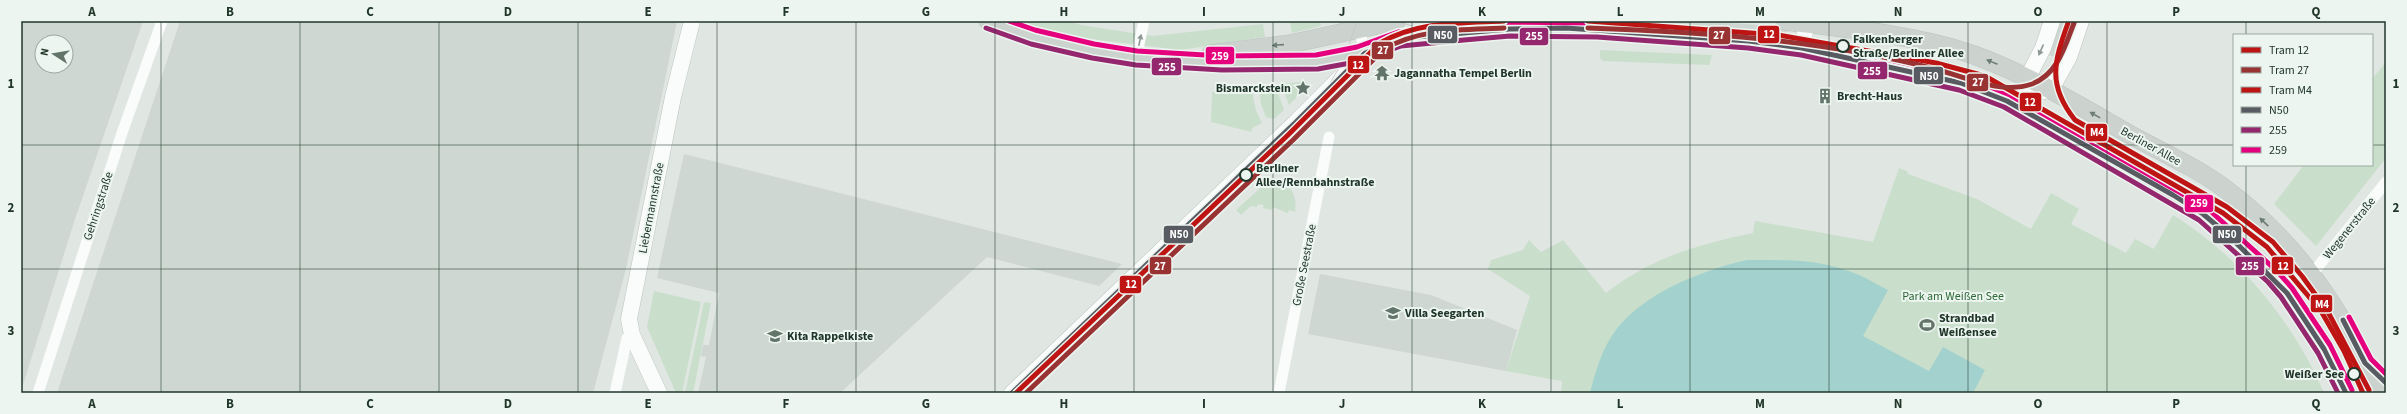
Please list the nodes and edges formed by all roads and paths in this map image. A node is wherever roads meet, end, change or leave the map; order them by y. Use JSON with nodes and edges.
{"nodes":[{"id":1,"x":162,"y":21,"type":"edge"},
{"id":2,"x":692,"y":21,"type":"edge"},
{"id":3,"x":988,"y":21,"type":"edge"},
{"id":4,"x":1144,"y":21,"type":"edge"},
{"id":5,"x":1396,"y":21,"type":"edge"},
{"id":6,"x":1408,"y":21,"type":"edge"},
{"id":7,"x":1785,"y":21,"type":"edge"},
{"id":8,"x":2052,"y":21,"type":"edge"},
{"id":9,"x":2080,"y":21,"type":"edge"},
{"id":10,"x":1806,"y":22,"type":"edge"},
{"id":11,"x":1359,"y":25,"type":"edge"},
{"id":12,"x":1802,"y":48,"type":"junction"},
{"id":13,"x":1365,"y":53,"type":"junction"},
{"id":14,"x":1136,"y":58,"type":"junction"},
{"id":15,"x":1173,"y":59,"type":"junction"},
{"id":16,"x":2028,"y":77,"type":"junction"},
{"id":17,"x":2051,"y":89,"type":"junction"},
{"id":18,"x":2029,"y":95,"type":"junction"},
{"id":19,"x":2007,"y":101,"type":"junction"},
{"id":20,"x":2038,"y":118,"type":"junction"},
{"id":21,"x":1329,"y":137,"type":"dead end"},
{"id":22,"x":2386,"y":182,"type":"edge"},
{"id":23,"x":2312,"y":274,"type":"junction"},
{"id":24,"x":632,"y":335,"type":"junction"},
{"id":25,"x":2368,"y":369,"type":"junction"},
{"id":26,"x":2386,"y":383,"type":"edge"},
{"id":27,"x":38,"y":393,"type":"edge"},
{"id":28,"x":615,"y":393,"type":"edge"},
{"id":29,"x":659,"y":393,"type":"edge"},
{"id":30,"x":1012,"y":393,"type":"edge"},
{"id":31,"x":1279,"y":393,"type":"edge"},
{"id":32,"x":2346,"y":393,"type":"edge"},
{"id":33,"x":2378,"y":393,"type":"edge"}],
"edges":[{"from":1,"to":27,"type":"street","name":"Gehringstraße"},
{"from":2,"to":24,"type":"main road","name":"Liebermannstraße"},
{"from":3,"to":14,"type":"main road"},
{"from":14,"to":4,"type":"street","one_way":true},
{"from":5,"to":11,"type":"main road"},
{"from":6,"to":13,"type":"main road"},
{"from":7,"to":10,"type":"main road","name":"Berliner Allee"},
{"from":8,"to":16,"type":"main road","one_way":true},
{"from":9,"to":17,"type":"main road"},
{"from":10,"to":12,"type":"main road"},
{"from":16,"to":10,"type":"main road","name":"Berliner Allee","one_way":true},
{"from":11,"to":13,"type":"street"},
{"from":11,"to":15,"type":"main road","one_way":true},
{"from":12,"to":13,"type":"main road"},
{"from":12,"to":19,"type":"main road"},
{"from":13,"to":15,"type":"main road"},
{"from":13,"to":30,"type":"main road"},
{"from":14,"to":15,"type":"main road"},
{"from":16,"to":17,"type":"main road","name":"Berliner Allee"},
{"from":16,"to":18,"type":"main road"},
{"from":17,"to":18,"type":"main road"},
{"from":23,"to":17,"type":"main road","name":"Berliner Allee","one_way":true},
{"from":18,"to":19,"type":"main road"},
{"from":18,"to":20,"type":"main road"},
{"from":19,"to":20,"type":"main road"},
{"from":20,"to":32,"type":"main road"},
{"from":21,"to":31,"type":"street","name":"Große Seestraße"},
{"from":22,"to":23,"type":"street","name":"Wegenerstraße"},
{"from":23,"to":25,"type":"main road","name":"Berliner Allee"},
{"from":24,"to":28,"type":"street"},
{"from":24,"to":29,"type":"main road","name":"Liebermannstraße"},
{"from":25,"to":26,"type":"main road"},
{"from":25,"to":33,"type":"main road","name":"Berliner Allee"}]}
